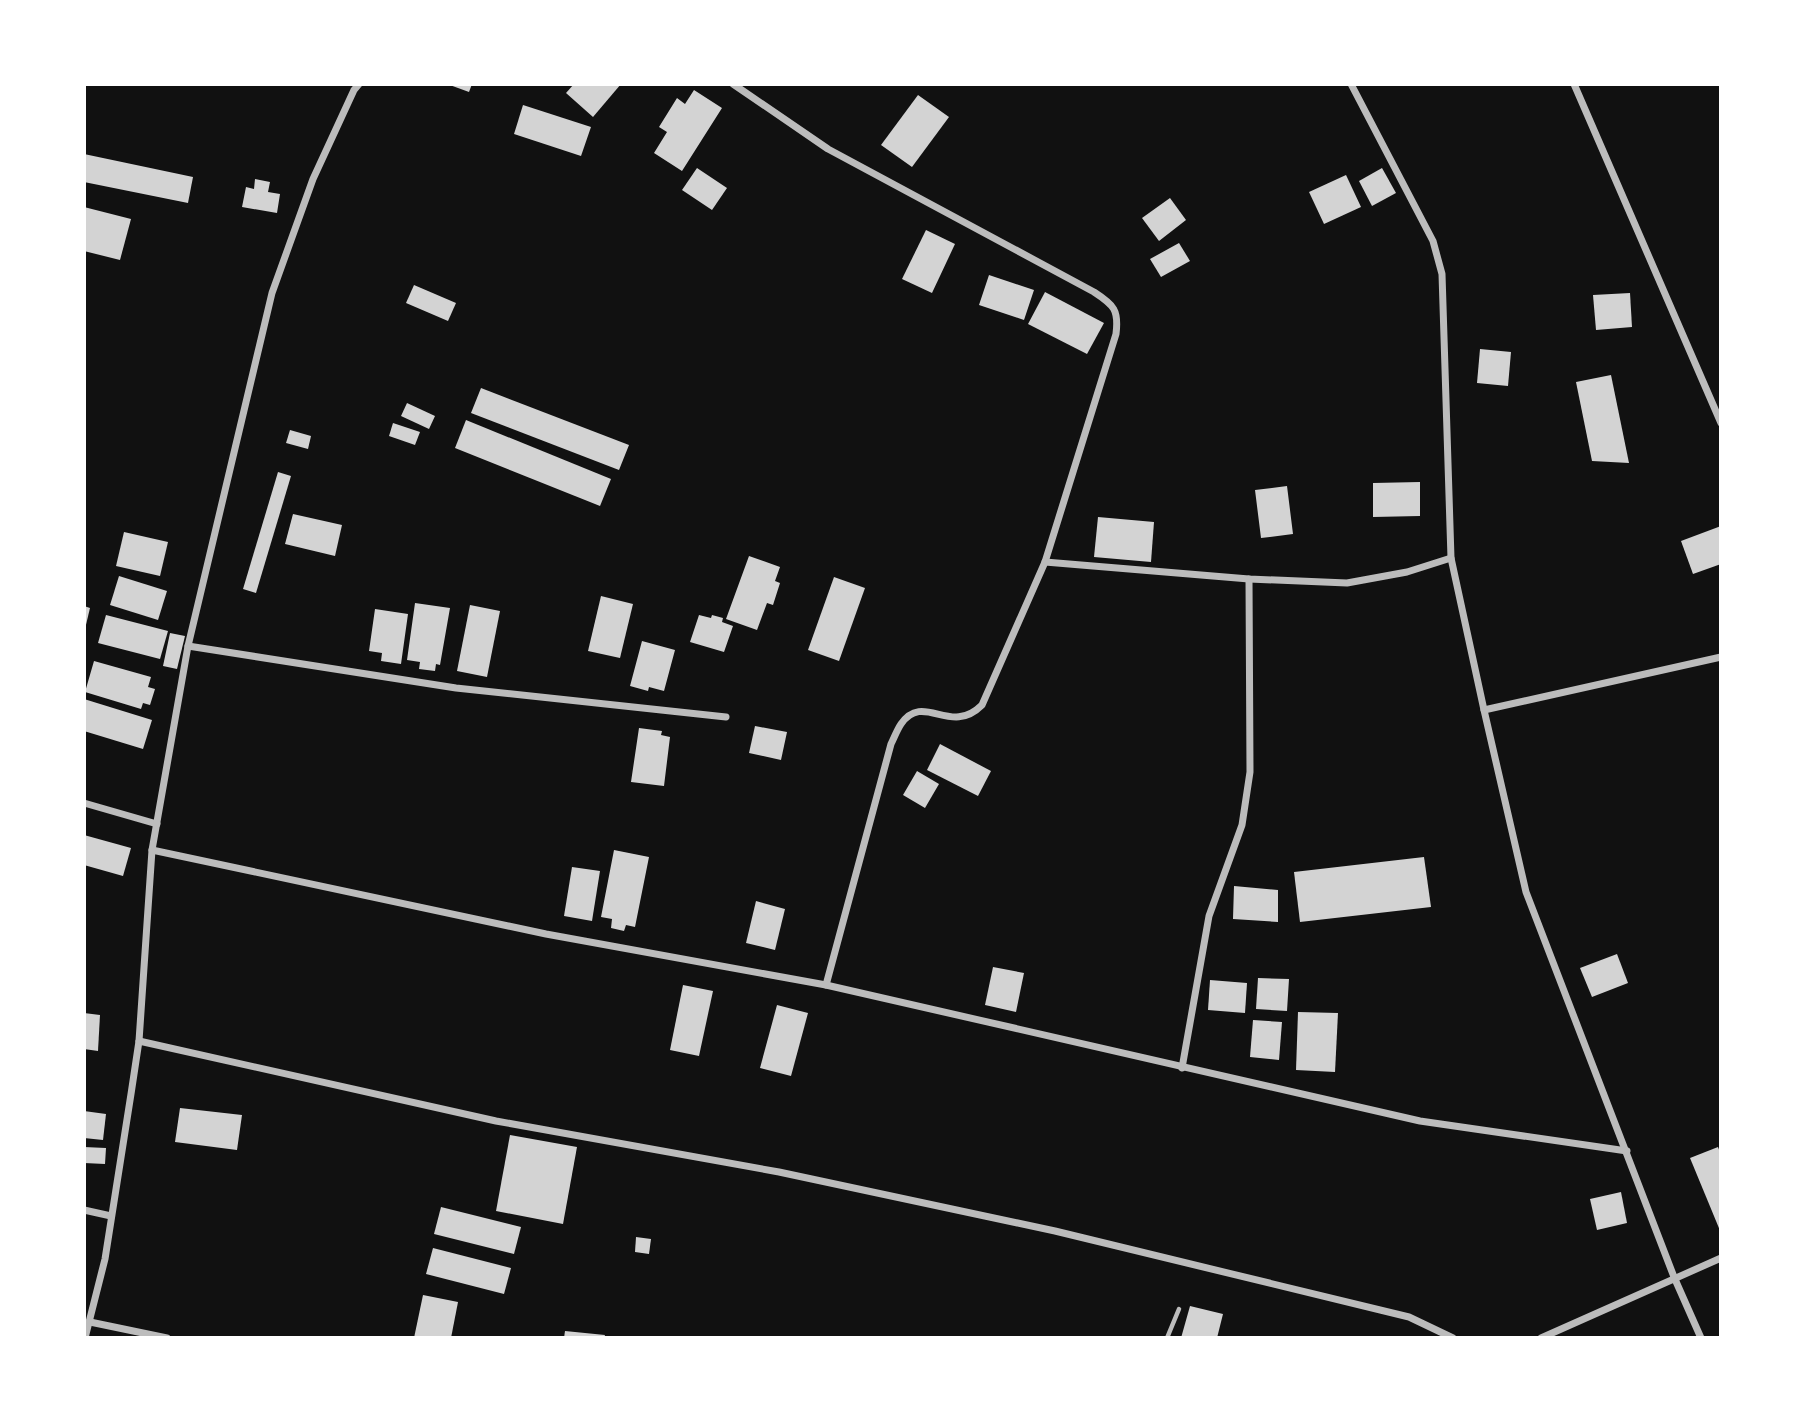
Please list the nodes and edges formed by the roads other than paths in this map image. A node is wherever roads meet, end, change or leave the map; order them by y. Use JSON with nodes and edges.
{"nodes":[{"id":1,"x":345,"y":84,"type":"edge"},
{"id":2,"x":733,"y":84,"type":"edge"},
{"id":3,"x":1351,"y":84,"type":"edge"},
{"id":4,"x":1574,"y":84,"type":"edge"},
{"id":5,"x":356,"y":87,"type":"edge"},
{"id":6,"x":1721,"y":423,"type":"edge"},
{"id":7,"x":1451,"y":558,"type":"junction"},
{"id":8,"x":1045,"y":562,"type":"junction"},
{"id":9,"x":1249,"y":579,"type":"junction"},
{"id":10,"x":188,"y":646,"type":"junction"},
{"id":11,"x":1721,"y":657,"type":"edge"},
{"id":12,"x":1484,"y":710,"type":"junction"},
{"id":13,"x":726,"y":717,"type":"dead end"},
{"id":14,"x":84,"y":803,"type":"edge"},
{"id":15,"x":157,"y":824,"type":"junction"},
{"id":16,"x":152,"y":850,"type":"junction"},
{"id":17,"x":826,"y":985,"type":"junction"},
{"id":18,"x":139,"y":1041,"type":"junction"},
{"id":19,"x":1182,"y":1068,"type":"junction"},
{"id":20,"x":1627,"y":1151,"type":"junction"},
{"id":21,"x":84,"y":1210,"type":"edge"},
{"id":22,"x":111,"y":1216,"type":"junction"},
{"id":23,"x":1721,"y":1258,"type":"edge"},
{"id":24,"x":1674,"y":1277,"type":"junction"},
{"id":25,"x":1179,"y":1309,"type":"dead end"},
{"id":26,"x":90,"y":1322,"type":"junction"},
{"id":27,"x":85,"y":1338,"type":"edge"},
{"id":28,"x":167,"y":1338,"type":"edge"},
{"id":29,"x":1167,"y":1338,"type":"edge"},
{"id":30,"x":1453,"y":1338,"type":"edge"},
{"id":31,"x":1541,"y":1338,"type":"edge"},
{"id":32,"x":1701,"y":1338,"type":"edge"}],
"edges":[{"from":1,"to":5,"type":"street"},
{"from":2,"to":8,"type":"street"},
{"from":3,"to":7,"type":"street"},
{"from":4,"to":6,"type":"street"},
{"from":5,"to":10,"type":"street"},
{"from":7,"to":9,"type":"street"},
{"from":7,"to":12,"type":"street"},
{"from":8,"to":9,"type":"street"},
{"from":8,"to":17,"type":"street"},
{"from":9,"to":19,"type":"street"},
{"from":10,"to":13,"type":"street"},
{"from":10,"to":15,"type":"street"},
{"from":11,"to":12,"type":"street"},
{"from":12,"to":20,"type":"street"},
{"from":14,"to":15,"type":"street"},
{"from":15,"to":16,"type":"street"},
{"from":16,"to":17,"type":"street"},
{"from":16,"to":18,"type":"street"},
{"from":17,"to":19,"type":"street"},
{"from":18,"to":22,"type":"street"},
{"from":18,"to":30,"type":"street"},
{"from":19,"to":20,"type":"street"},
{"from":20,"to":24,"type":"street"},
{"from":21,"to":22,"type":"street"},
{"from":22,"to":26,"type":"street"},
{"from":23,"to":24,"type":"street"},
{"from":24,"to":31,"type":"street"},
{"from":24,"to":32,"type":"street"},
{"from":25,"to":29,"type":"lane"},
{"from":26,"to":27,"type":"street"},
{"from":26,"to":28,"type":"street"}]}
